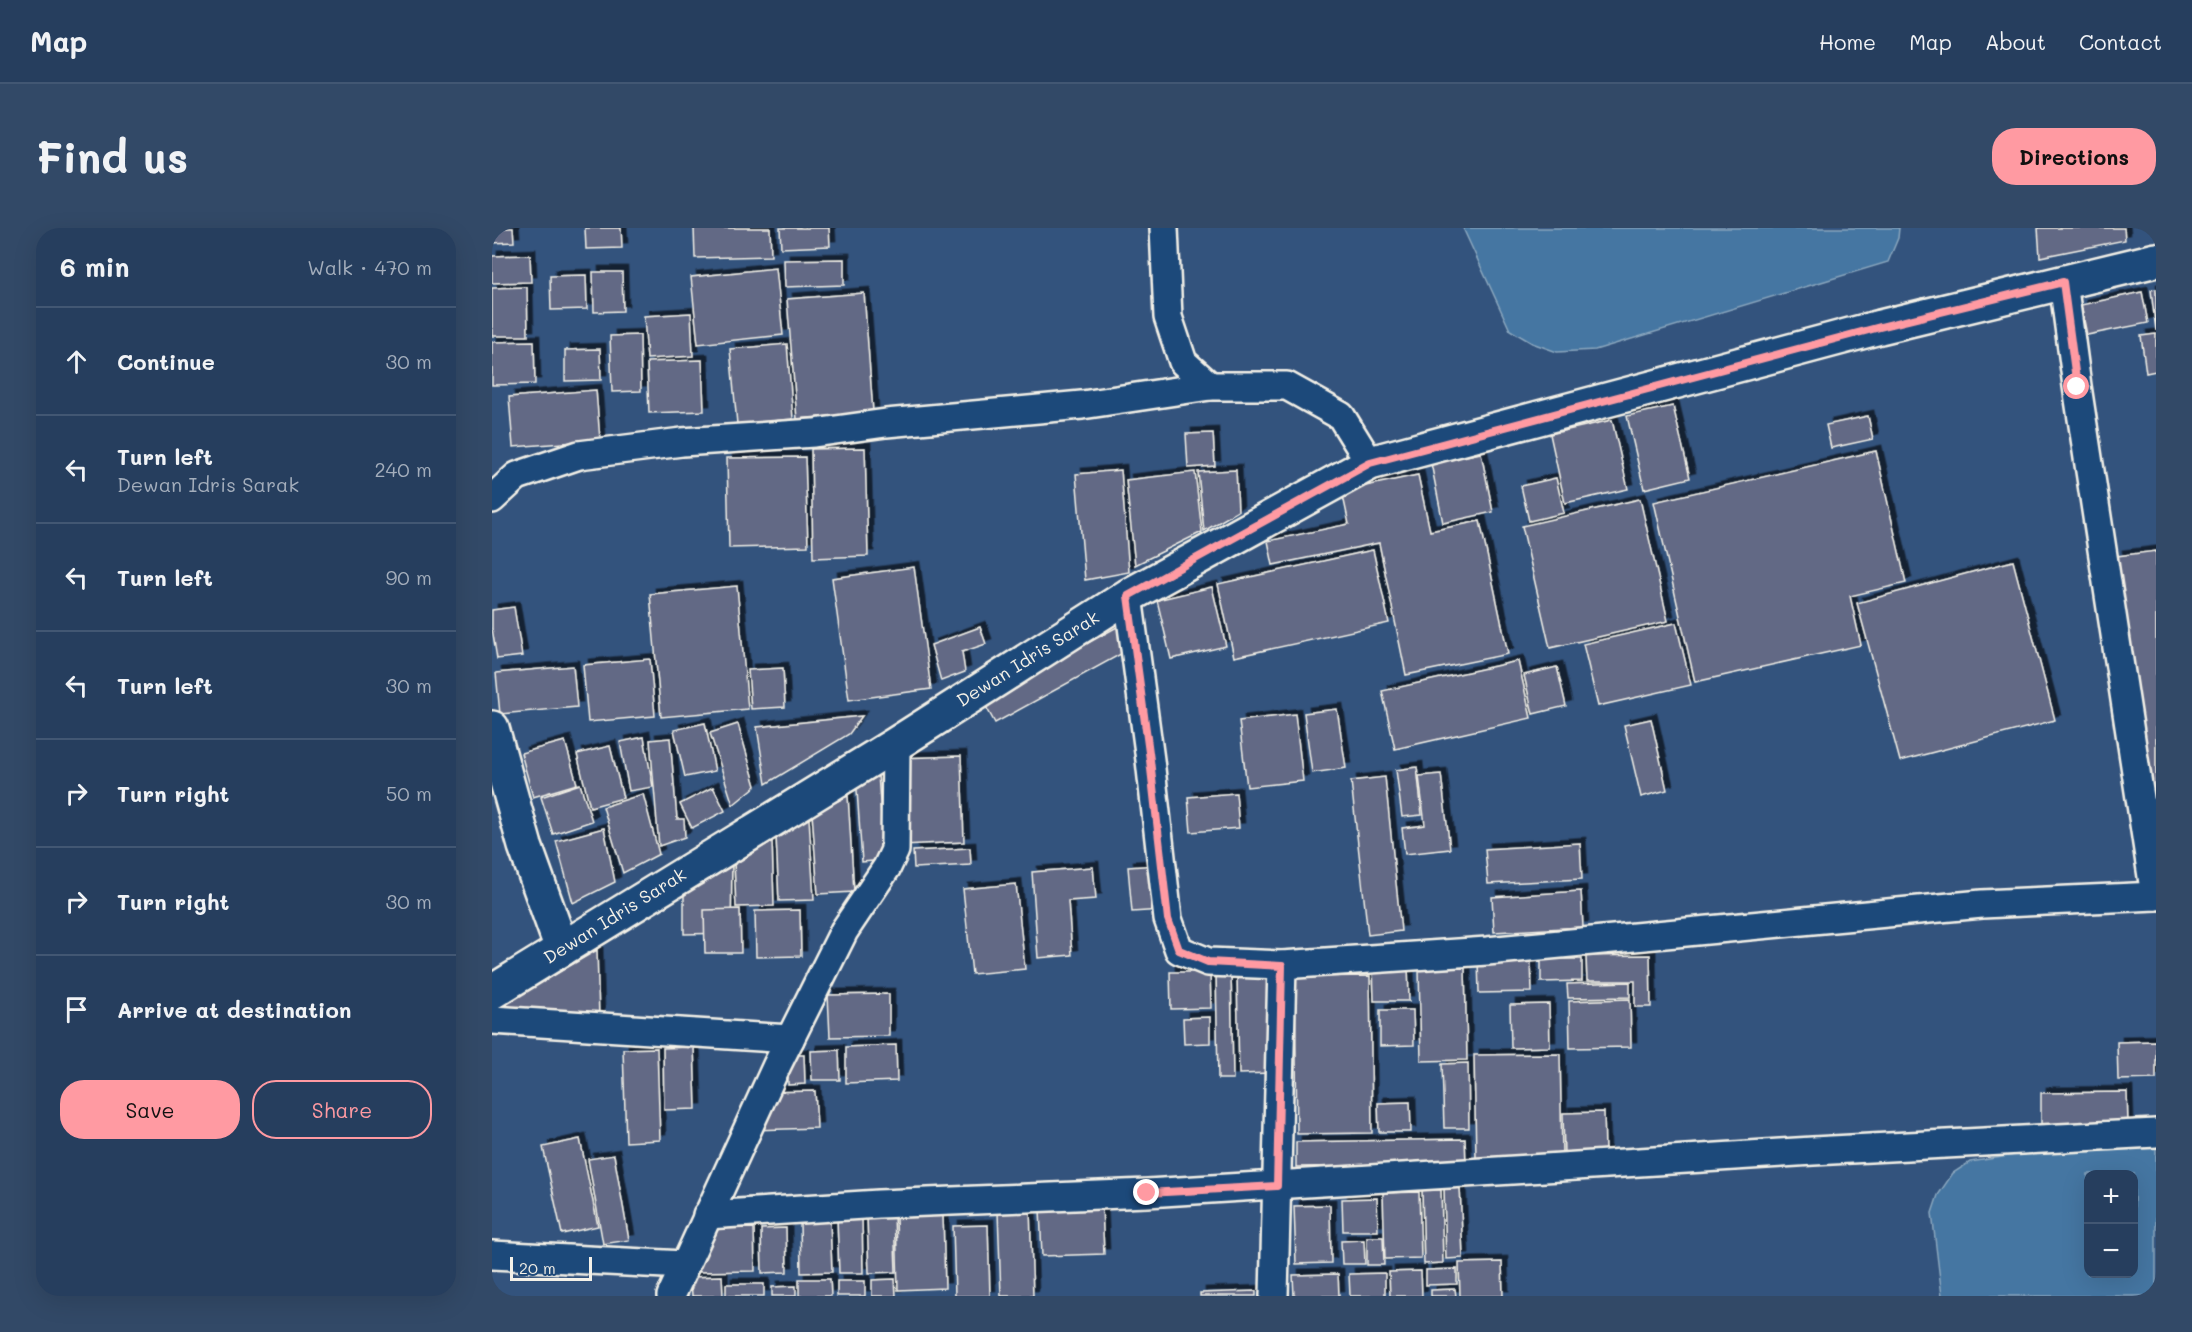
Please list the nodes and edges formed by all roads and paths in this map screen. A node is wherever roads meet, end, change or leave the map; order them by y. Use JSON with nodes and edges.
{"nodes":[{"id":1,"x":1164,"y":228,"type":"edge"},
{"id":2,"x":2156,"y":260,"type":"edge"},
{"id":3,"x":2063,"y":282,"type":"junction"},
{"id":4,"x":1210,"y":386,"type":"junction"},
{"id":5,"x":1370,"y":463,"type":"junction"},
{"id":6,"x":492,"y":499,"type":"edge"},
{"id":7,"x":1128,"y":596,"type":"junction"},
{"id":8,"x":492,"y":728,"type":"edge"},
{"id":9,"x":896,"y":744,"type":"junction"},
{"id":10,"x":2155,"y":896,"type":"edge"},
{"id":11,"x":562,"y":949,"type":"junction"},
{"id":12,"x":1282,"y":966,"type":"junction"},
{"id":13,"x":492,"y":993,"type":"edge"},
{"id":14,"x":492,"y":1020,"type":"edge"},
{"id":15,"x":790,"y":1039,"type":"junction"},
{"id":16,"x":2156,"y":1133,"type":"edge"},
{"id":17,"x":1277,"y":1186,"type":"junction"},
{"id":18,"x":707,"y":1215,"type":"junction"},
{"id":19,"x":492,"y":1255,"type":"edge"},
{"id":20,"x":684,"y":1265,"type":"junction"},
{"id":21,"x":671,"y":1296,"type":"edge"},
{"id":22,"x":1274,"y":1296,"type":"edge"}],
"edges":[{"from":1,"to":4,"type":"street"},
{"from":2,"to":3,"type":"main road","name":"Dewan Idris Sarak"},
{"from":3,"to":5,"type":"main road","name":"Dewan Idris Sarak"},
{"from":3,"to":10,"type":"street"},
{"from":4,"to":5,"type":"street"},
{"from":4,"to":6,"type":"street"},
{"from":5,"to":7,"type":"main road","name":"Dewan Idris Sarak"},
{"from":7,"to":9,"type":"main road","name":"Dewan Idris Sarak"},
{"from":7,"to":12,"type":"street"},
{"from":8,"to":11,"type":"main road"},
{"from":9,"to":11,"type":"main road","name":"Dewan Idris Sarak"},
{"from":9,"to":15,"type":"street"},
{"from":10,"to":12,"type":"street"},
{"from":11,"to":13,"type":"main road","name":"Dewan Idris Sarak"},
{"from":12,"to":17,"type":"street"},
{"from":14,"to":15,"type":"street"},
{"from":15,"to":18,"type":"street"},
{"from":16,"to":17,"type":"street"},
{"from":17,"to":18,"type":"street"},
{"from":17,"to":22,"type":"street"},
{"from":18,"to":20,"type":"street"},
{"from":19,"to":20,"type":"street"},
{"from":20,"to":21,"type":"street"}]}
